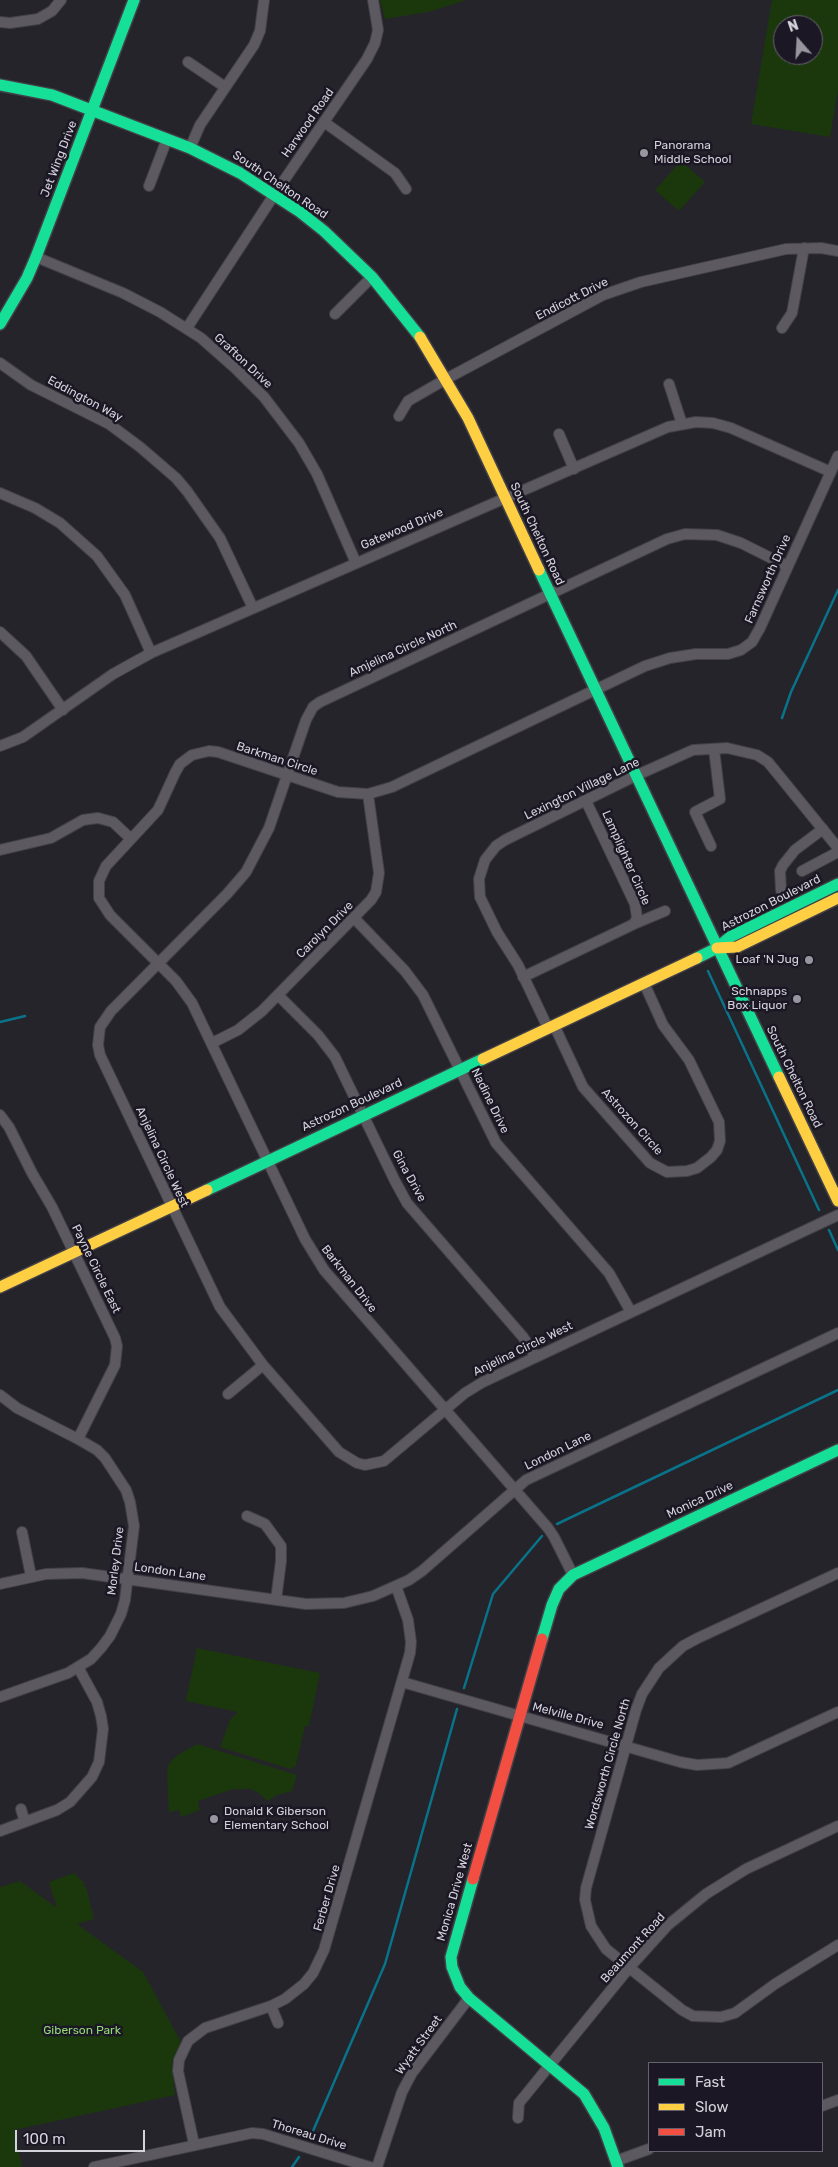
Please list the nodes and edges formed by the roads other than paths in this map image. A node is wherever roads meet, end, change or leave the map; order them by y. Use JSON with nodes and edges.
{"nodes":[{"id":1,"x":61,"y":0,"type":"edge"},
{"id":2,"x":134,"y":0,"type":"edge"},
{"id":3,"x":264,"y":0,"type":"edge"},
{"id":4,"x":372,"y":0,"type":"edge"},
{"id":5,"x":0,"y":22,"type":"edge"},
{"id":6,"x":188,"y":62,"type":"dead end"},
{"id":7,"x":0,"y":85,"type":"edge"},
{"id":8,"x":225,"y":87,"type":"junction"},
{"id":9,"x":92,"y":110,"type":"junction"},
{"id":10,"x":324,"y":122,"type":"junction"},
{"id":11,"x":167,"y":139,"type":"junction"},
{"id":12,"x":190,"y":148,"type":"junction"},
{"id":13,"x":149,"y":186,"type":"dead end"},
{"id":14,"x":406,"y":189,"type":"dead end"},
{"id":15,"x":274,"y":195,"type":"junction"},
{"id":16,"x":804,"y":248,"type":"junction"},
{"id":17,"x":838,"y":251,"type":"edge"},
{"id":18,"x":36,"y":257,"type":"junction"},
{"id":19,"x":372,"y":277,"type":"junction"},
{"id":20,"x":335,"y":314,"type":"dead end"},
{"id":21,"x":0,"y":324,"type":"edge"},
{"id":22,"x":187,"y":328,"type":"junction"},
{"id":23,"x":782,"y":328,"type":"dead end"},
{"id":24,"x":0,"y":363,"type":"edge"},
{"id":25,"x":446,"y":379,"type":"junction"},
{"id":26,"x":669,"y":384,"type":"dead end"},
{"id":27,"x":399,"y":416,"type":"dead end"},
{"id":28,"x":682,"y":424,"type":"junction"},
{"id":29,"x":559,"y":434,"type":"dead end"},
{"id":30,"x":838,"y":456,"type":"edge"},
{"id":31,"x":574,"y":469,"type":"junction"},
{"id":32,"x":831,"y":472,"type":"junction"},
{"id":33,"x":0,"y":492,"type":"edge"},
{"id":34,"x":505,"y":499,"type":"junction"},
{"id":35,"x":356,"y":563,"type":"junction"},
{"id":36,"x":787,"y":566,"type":"junction"},
{"id":37,"x":550,"y":594,"type":"junction"},
{"id":38,"x":253,"y":608,"type":"junction"},
{"id":39,"x":0,"y":632,"type":"edge"},
{"id":40,"x":151,"y":653,"type":"junction"},
{"id":41,"x":596,"y":691,"type":"junction"},
{"id":42,"x":63,"y":710,"type":"junction"},
{"id":43,"x":0,"y":746,"type":"edge"},
{"id":44,"x":714,"y":749,"type":"junction"},
{"id":45,"x":286,"y":776,"type":"junction"},
{"id":46,"x":635,"y":776,"type":"junction"},
{"id":47,"x":368,"y":794,"type":"junction"},
{"id":48,"x":586,"y":801,"type":"junction"},
{"id":49,"x":823,"y":829,"type":"junction"},
{"id":50,"x":132,"y":839,"type":"junction"},
{"id":51,"x":710,"y":846,"type":"dead end"},
{"id":52,"x":838,"y":848,"type":"edge"},
{"id":53,"x":0,"y":850,"type":"edge"},
{"id":54,"x":838,"y":852,"type":"edge"},
{"id":55,"x":802,"y":870,"type":"dead end"},
{"id":56,"x":838,"y":884,"type":"edge"},
{"id":57,"x":781,"y":890,"type":"dead end"},
{"id":58,"x":838,"y":898,"type":"edge"},
{"id":59,"x":665,"y":911,"type":"dead end"},
{"id":60,"x":355,"y":919,"type":"junction"},
{"id":61,"x":634,"y":924,"type":"junction"},
{"id":62,"x":717,"y":948,"type":"junction"},
{"id":63,"x":157,"y":964,"type":"junction"},
{"id":64,"x":524,"y":977,"type":"junction"},
{"id":65,"x":644,"y":983,"type":"junction"},
{"id":66,"x":278,"y":995,"type":"junction"},
{"id":67,"x":551,"y":1027,"type":"junction"},
{"id":68,"x":212,"y":1043,"type":"junction"},
{"id":69,"x":461,"y":1069,"type":"junction"},
{"id":70,"x":0,"y":1115,"type":"edge"},
{"id":71,"x":364,"y":1115,"type":"junction"},
{"id":72,"x":267,"y":1161,"type":"junction"},
{"id":73,"x":838,"y":1202,"type":"edge"},
{"id":74,"x":171,"y":1206,"type":"junction"},
{"id":75,"x":838,"y":1215,"type":"edge"},
{"id":76,"x":74,"y":1252,"type":"junction"},
{"id":77,"x":0,"y":1287,"type":"edge"},
{"id":78,"x":631,"y":1312,"type":"junction"},
{"id":79,"x":838,"y":1332,"type":"edge"},
{"id":80,"x":536,"y":1357,"type":"junction"},
{"id":81,"x":263,"y":1365,"type":"junction"},
{"id":82,"x":228,"y":1394,"type":"dead end"},
{"id":83,"x":0,"y":1395,"type":"edge"},
{"id":84,"x":444,"y":1410,"type":"junction"},
{"id":85,"x":78,"y":1439,"type":"junction"},
{"id":86,"x":838,"y":1450,"type":"edge"},
{"id":87,"x":514,"y":1490,"type":"junction"},
{"id":88,"x":247,"y":1516,"type":"dead end"},
{"id":89,"x":22,"y":1532,"type":"dead end"},
{"id":90,"x":838,"y":1572,"type":"edge"},
{"id":91,"x":573,"y":1575,"type":"junction"},
{"id":92,"x":30,"y":1576,"type":"junction"},
{"id":93,"x":127,"y":1578,"type":"junction"},
{"id":94,"x":0,"y":1584,"type":"edge"},
{"id":95,"x":396,"y":1586,"type":"junction"},
{"id":96,"x":276,"y":1600,"type":"junction"},
{"id":97,"x":78,"y":1667,"type":"junction"},
{"id":98,"x":402,"y":1682,"type":"junction"},
{"id":99,"x":0,"y":1697,"type":"edge"},
{"id":100,"x":838,"y":1712,"type":"edge"},
{"id":101,"x":520,"y":1716,"type":"junction"},
{"id":102,"x":626,"y":1745,"type":"junction"},
{"id":103,"x":21,"y":1809,"type":"dead end"},
{"id":104,"x":26,"y":1822,"type":"junction"},
{"id":105,"x":838,"y":1826,"type":"edge"},
{"id":106,"x":0,"y":1831,"type":"edge"},
{"id":107,"x":838,"y":1945,"type":"edge"},
{"id":108,"x":630,"y":1968,"type":"junction"},
{"id":109,"x":469,"y":1998,"type":"junction"},
{"id":110,"x":271,"y":2006,"type":"junction"},
{"id":111,"x":278,"y":2023,"type":"dead end"},
{"id":112,"x":552,"y":2064,"type":"junction"},
{"id":113,"x":838,"y":2100,"type":"edge"},
{"id":114,"x":823,"y":2106,"type":"edge"},
{"id":115,"x":518,"y":2118,"type":"dead end"},
{"id":116,"x":194,"y":2144,"type":"junction"},
{"id":117,"x":648,"y":2149,"type":"edge"},
{"id":118,"x":617,"y":2164,"type":"edge"},
{"id":119,"x":94,"y":2167,"type":"edge"},
{"id":120,"x":370,"y":2167,"type":"edge"},
{"id":121,"x":377,"y":2167,"type":"edge"}],
"edges":[{"from":1,"to":5,"type":"street"},
{"from":2,"to":9,"type":"main road","name":"Jet Wing Drive"},
{"from":3,"to":8,"type":"street"},
{"from":4,"to":10,"type":"street","name":"Harwood Road"},
{"from":6,"to":8,"type":"street"},
{"from":7,"to":9,"type":"main road","name":"South Chelton Road"},
{"from":8,"to":12,"type":"street"},
{"from":9,"to":11,"type":"main road","name":"South Chelton Road"},
{"from":9,"to":18,"type":"main road","name":"Jet Wing Drive"},
{"from":10,"to":14,"type":"street"},
{"from":10,"to":15,"type":"street","name":"Harwood Road"},
{"from":11,"to":12,"type":"main road","name":"South Chelton Road"},
{"from":11,"to":13,"type":"street"},
{"from":12,"to":15,"type":"main road","name":"South Chelton Road"},
{"from":15,"to":19,"type":"main road","name":"South Chelton Road"},
{"from":15,"to":22,"type":"street","name":"Harwood Road"},
{"from":16,"to":17,"type":"street","name":"Endicott Drive"},
{"from":16,"to":23,"type":"street"},
{"from":16,"to":25,"type":"street","name":"Endicott Drive"},
{"from":18,"to":21,"type":"main road","name":"Jet Wing Drive"},
{"from":18,"to":22,"type":"street","name":"Grafton Drive"},
{"from":19,"to":20,"type":"street"},
{"from":19,"to":25,"type":"main road","name":"South Chelton Road"},
{"from":22,"to":35,"type":"street","name":"Grafton Drive"},
{"from":24,"to":38,"type":"street","name":"Eddington Way"},
{"from":25,"to":27,"type":"street","name":"Endicott Drive"},
{"from":25,"to":34,"type":"main road","name":"South Chelton Road"},
{"from":26,"to":28,"type":"street"},
{"from":28,"to":31,"type":"street","name":"Gatewood Drive"},
{"from":28,"to":32,"type":"street","name":"Gatewood Drive"},
{"from":29,"to":31,"type":"street"},
{"from":30,"to":32,"type":"street","name":"Farnsworth Drive"},
{"from":31,"to":34,"type":"street","name":"Gatewood Drive"},
{"from":32,"to":36,"type":"street","name":"Farnsworth Drive"},
{"from":33,"to":40,"type":"street"},
{"from":34,"to":35,"type":"street","name":"Gatewood Drive"},
{"from":34,"to":37,"type":"main road","name":"South Chelton Road"},
{"from":35,"to":38,"type":"street","name":"Gatewood Drive"},
{"from":36,"to":37,"type":"street","name":"Amjelina Circle North"},
{"from":36,"to":41,"type":"street","name":"Farnsworth Drive"},
{"from":37,"to":41,"type":"main road","name":"South Chelton Road"},
{"from":37,"to":45,"type":"street","name":"Amjelina Circle North"},
{"from":38,"to":40,"type":"street","name":"Gatewood Drive"},
{"from":39,"to":42,"type":"street"},
{"from":40,"to":42,"type":"street","name":"Gatewood Drive"},
{"from":41,"to":46,"type":"main road","name":"South Chelton Road"},
{"from":41,"to":47,"type":"street","name":"Barkman Circle"},
{"from":42,"to":43,"type":"street","name":"Gatewood Drive"},
{"from":44,"to":46,"type":"street","name":"Lexington Village Lane"},
{"from":44,"to":49,"type":"street","name":"Lexington Village Lane"},
{"from":44,"to":51,"type":"street"},
{"from":45,"to":47,"type":"street","name":"Barkman Circle"},
{"from":45,"to":50,"type":"street","name":"Barkman Circle"},
{"from":45,"to":63,"type":"street","name":"Amjelina Circle North"},
{"from":46,"to":48,"type":"street","name":"Lexington Village Lane"},
{"from":46,"to":62,"type":"main road","name":"South Chelton Road"},
{"from":47,"to":60,"type":"street","name":"Carolyn Drive"},
{"from":48,"to":61,"type":"street","name":"Lamplighter Circle"},
{"from":48,"to":64,"type":"street","name":"Lexington Village Lane"},
{"from":49,"to":52,"type":"street","name":"Lexington Village Lane"},
{"from":49,"to":57,"type":"street"},
{"from":50,"to":53,"type":"street"},
{"from":50,"to":63,"type":"street","name":"Barkman Circle"},
{"from":54,"to":55,"type":"street"},
{"from":56,"to":62,"type":"main road","name":"Astrozon Boulevard"},
{"from":58,"to":62,"type":"main road","name":"Astrozon Boulevard"},
{"from":59,"to":61,"type":"street"},
{"from":60,"to":66,"type":"street","name":"Carolyn Drive"},
{"from":60,"to":69,"type":"street","name":"Nadine Drive"},
{"from":61,"to":64,"type":"street","name":"Lamplighter Circle"},
{"from":62,"to":65,"type":"main road","name":"Astrozon Boulevard"},
{"from":62,"to":73,"type":"main road","name":"South Chelton Road"},
{"from":63,"to":68,"type":"street","name":"Barkman Drive"},
{"from":63,"to":74,"type":"street","name":"Anjelina Circle West"},
{"from":64,"to":67,"type":"street","name":"Lexington Village Lane"},
{"from":65,"to":67,"type":"main road","name":"Astrozon Boulevard"},
{"from":65,"to":67,"type":"street","name":"Astrozon Circle"},
{"from":66,"to":68,"type":"street","name":"Carolyn Drive"},
{"from":66,"to":71,"type":"street","name":"Gina Drive"},
{"from":67,"to":69,"type":"main road","name":"Astrozon Boulevard"},
{"from":68,"to":72,"type":"street","name":"Barkman Drive"},
{"from":69,"to":71,"type":"main road","name":"Astrozon Boulevard"},
{"from":69,"to":78,"type":"street","name":"Nadine Drive"},
{"from":70,"to":76,"type":"street","name":"Payne Circle East"},
{"from":71,"to":72,"type":"main road","name":"Astrozon Boulevard"},
{"from":71,"to":80,"type":"street","name":"Gina Drive"},
{"from":72,"to":74,"type":"main road","name":"Astrozon Boulevard"},
{"from":72,"to":84,"type":"street","name":"Barkman Drive"},
{"from":74,"to":76,"type":"main road","name":"Astrozon Boulevard"},
{"from":74,"to":81,"type":"street","name":"Anjelina Circle West"},
{"from":75,"to":78,"type":"street","name":"Anjelina Circle West"},
{"from":76,"to":77,"type":"main road","name":"Astrozon Boulevard"},
{"from":76,"to":85,"type":"street","name":"Payne Circle East"},
{"from":78,"to":80,"type":"street","name":"Anjelina Circle West"},
{"from":79,"to":87,"type":"street","name":"London Lane"},
{"from":80,"to":84,"type":"street","name":"Anjelina Circle West"},
{"from":81,"to":82,"type":"street"},
{"from":81,"to":84,"type":"street","name":"Anjelina Circle West"},
{"from":83,"to":85,"type":"street","name":"Morley Drive"},
{"from":84,"to":87,"type":"street","name":"Barkman Drive"},
{"from":85,"to":93,"type":"street","name":"Morley Drive"},
{"from":86,"to":91,"type":"main road","name":"Monica Drive"},
{"from":87,"to":91,"type":"street","name":"Barkman Drive"},
{"from":87,"to":95,"type":"street","name":"London Lane"},
{"from":88,"to":96,"type":"street"},
{"from":89,"to":92,"type":"street"},
{"from":90,"to":102,"type":"street","name":"Wordsworth Circle North"},
{"from":91,"to":101,"type":"main road","name":"Monica Drive West"},
{"from":92,"to":93,"type":"street","name":"London Lane"},
{"from":92,"to":94,"type":"street","name":"London Lane"},
{"from":93,"to":96,"type":"street","name":"London Lane"},
{"from":93,"to":97,"type":"street","name":"Morley Drive"},
{"from":95,"to":96,"type":"street","name":"London Lane"},
{"from":95,"to":98,"type":"street","name":"Ferber Drive"},
{"from":97,"to":99,"type":"street","name":"Morley Drive"},
{"from":97,"to":104,"type":"street"},
{"from":98,"to":101,"type":"street","name":"Melville Drive"},
{"from":98,"to":110,"type":"street","name":"Ferber Drive"},
{"from":100,"to":102,"type":"street","name":"Melville Drive"},
{"from":101,"to":102,"type":"street","name":"Melville Drive"},
{"from":101,"to":109,"type":"main road","name":"Monica Drive West"},
{"from":102,"to":108,"type":"street","name":"Wordsworth Circle North"},
{"from":103,"to":104,"type":"street"},
{"from":104,"to":106,"type":"street"},
{"from":105,"to":108,"type":"street","name":"Beaumont Road"},
{"from":107,"to":108,"type":"street","name":"Wordsworth Circle North"},
{"from":108,"to":112,"type":"street","name":"Beaumont Road"},
{"from":109,"to":112,"type":"main road","name":"Monica Drive West"},
{"from":109,"to":121,"type":"street","name":"Wyatt Street"},
{"from":110,"to":111,"type":"street"},
{"from":110,"to":116,"type":"street","name":"Ferber Drive"},
{"from":112,"to":115,"type":"street","name":"Beaumont Road"},
{"from":112,"to":118,"type":"main road","name":"Monica Drive West"},
{"from":113,"to":114,"type":"street"},
{"from":116,"to":119,"type":"street","name":"Thoreau Drive"},
{"from":116,"to":120,"type":"street","name":"Thoreau Drive"},
{"from":117,"to":118,"type":"street"}]}
